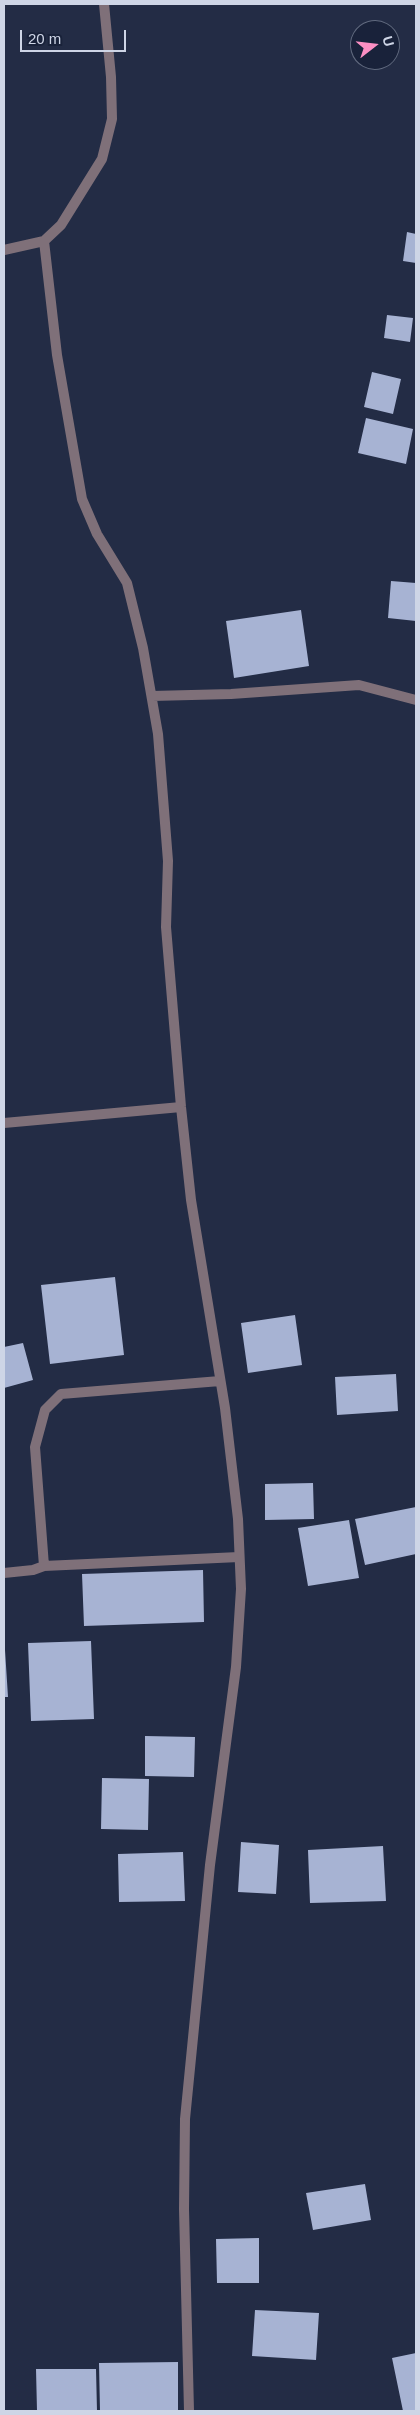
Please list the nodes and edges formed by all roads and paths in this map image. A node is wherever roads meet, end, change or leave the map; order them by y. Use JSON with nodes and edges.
{"nodes":[{"id":1,"x":104,"y":4,"type":"edge"},
{"id":2,"x":44,"y":240,"type":"junction"},
{"id":3,"x":4,"y":250,"type":"edge"},
{"id":4,"x":152,"y":696,"type":"junction"},
{"id":5,"x":416,"y":700,"type":"edge"},
{"id":6,"x":181,"y":1107,"type":"junction"},
{"id":7,"x":4,"y":1122,"type":"edge"},
{"id":8,"x":220,"y":1381,"type":"junction"},
{"id":9,"x":239,"y":1557,"type":"junction"},
{"id":10,"x":44,"y":1566,"type":"junction"},
{"id":11,"x":4,"y":1573,"type":"edge"},
{"id":12,"x":189,"y":2411,"type":"edge"}],
"edges":[{"from":1,"to":2,"type":"street"},
{"from":2,"to":3,"type":"street"},
{"from":2,"to":4,"type":"street"},
{"from":4,"to":5,"type":"street"},
{"from":4,"to":6,"type":"street"},
{"from":6,"to":7,"type":"street"},
{"from":6,"to":8,"type":"street"},
{"from":8,"to":9,"type":"street"},
{"from":8,"to":10,"type":"street"},
{"from":9,"to":10,"type":"street"},
{"from":9,"to":12,"type":"street"},
{"from":10,"to":11,"type":"street"}]}
